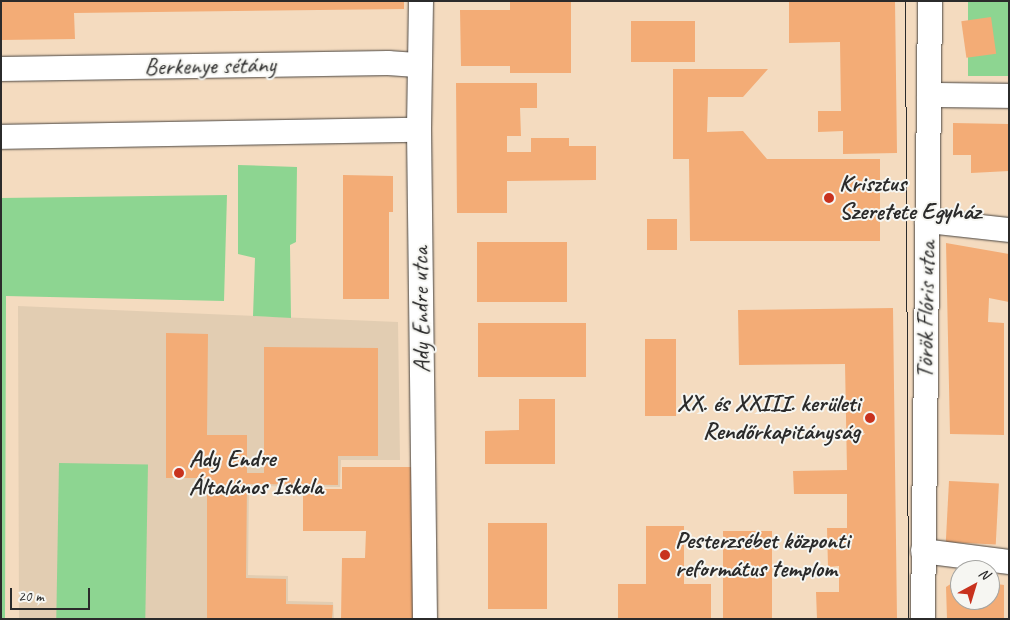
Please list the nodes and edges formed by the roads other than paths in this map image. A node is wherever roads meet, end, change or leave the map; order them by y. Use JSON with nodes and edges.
{"nodes":[{"id":1,"x":421,"y":1,"type":"edge"},
{"id":2,"x":930,"y":1,"type":"edge"},
{"id":3,"x":420,"y":65,"type":"junction"},
{"id":4,"x":1,"y":70,"type":"edge"},
{"id":5,"x":929,"y":95,"type":"junction"},
{"id":6,"x":1009,"y":96,"type":"edge"},
{"id":7,"x":419,"y":130,"type":"junction"},
{"id":8,"x":1,"y":138,"type":"edge"},
{"id":9,"x":927,"y":221,"type":"junction"},
{"id":10,"x":1009,"y":230,"type":"edge"},
{"id":11,"x":923,"y":551,"type":"junction"},
{"id":12,"x":1009,"y":562,"type":"edge"},
{"id":13,"x":425,"y":619,"type":"edge"},
{"id":14,"x":923,"y":619,"type":"edge"}],
"edges":[{"from":1,"to":3,"type":"street","name":"Ady Endre utca"},
{"from":2,"to":5,"type":"street","name":"Török Flóris utca"},
{"from":3,"to":4,"type":"street","name":"Berkenye sétány"},
{"from":3,"to":7,"type":"street","name":"Ady Endre utca"},
{"from":5,"to":6,"type":"street"},
{"from":5,"to":9,"type":"street","name":"Török Flóris utca"},
{"from":7,"to":8,"type":"street"},
{"from":7,"to":13,"type":"street","name":"Ady Endre utca"},
{"from":9,"to":10,"type":"street"},
{"from":9,"to":11,"type":"street","name":"Török Flóris utca"},
{"from":11,"to":12,"type":"street"},
{"from":11,"to":14,"type":"street","name":"Török Flóris utca"}]}
